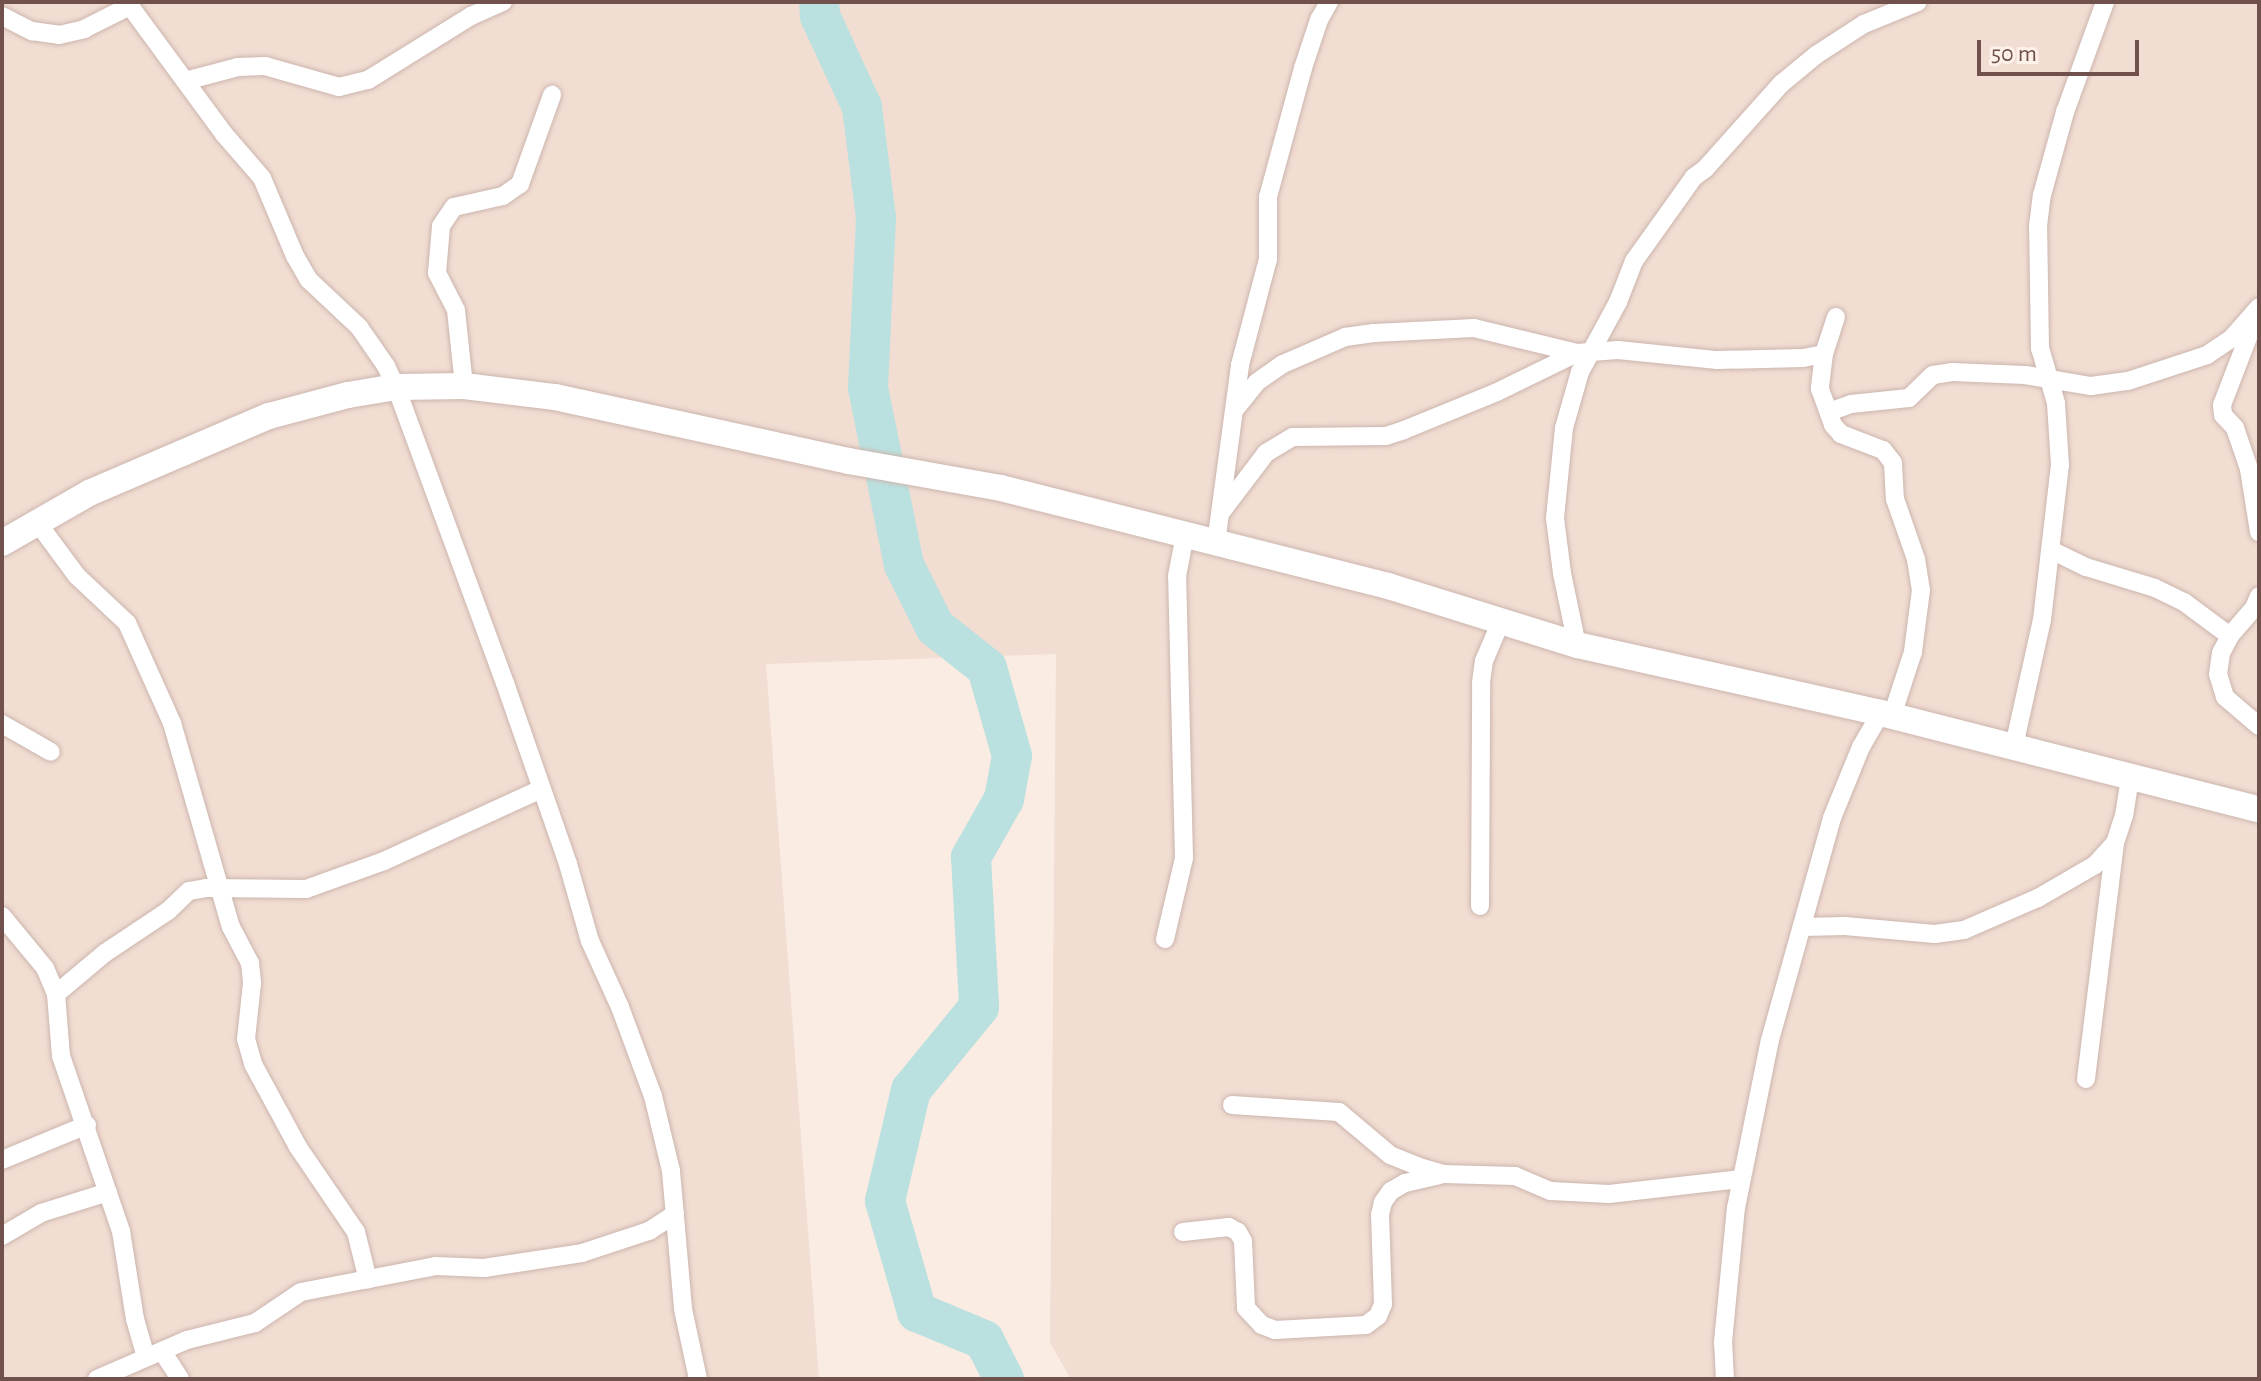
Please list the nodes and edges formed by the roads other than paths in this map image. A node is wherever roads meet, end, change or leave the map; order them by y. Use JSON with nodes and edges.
{"nodes":[{"id":1,"x":503,"y":2,"type":"edge"},
{"id":2,"x":1329,"y":2,"type":"edge"},
{"id":3,"x":1918,"y":2,"type":"edge"},
{"id":4,"x":2105,"y":2,"type":"edge"},
{"id":5,"x":128,"y":4,"type":"edge"},
{"id":6,"x":2,"y":16,"type":"edge"},
{"id":7,"x":185,"y":81,"type":"junction"},
{"id":8,"x":552,"y":95,"type":"dead end"},
{"id":9,"x":2259,"y":308,"type":"edge"},
{"id":10,"x":1836,"y":317,"type":"dead end"},
{"id":11,"x":1585,"y":352,"type":"junction"},
{"id":12,"x":1824,"y":354,"type":"junction"},
{"id":13,"x":2047,"y":379,"type":"junction"},
{"id":14,"x":464,"y":386,"type":"junction"},
{"id":15,"x":396,"y":387,"type":"junction"},
{"id":16,"x":1236,"y":408,"type":"junction"},
{"id":17,"x":1829,"y":412,"type":"junction"},
{"id":18,"x":1220,"y":513,"type":"junction"},
{"id":19,"x":37,"y":522,"type":"junction"},
{"id":20,"x":2259,"y":532,"type":"edge"},
{"id":21,"x":1185,"y":535,"type":"junction"},
{"id":22,"x":2,"y":543,"type":"edge"},
{"id":23,"x":1216,"y":543,"type":"junction"},
{"id":24,"x":2051,"y":550,"type":"junction"},
{"id":25,"x":2259,"y":596,"type":"edge"},
{"id":26,"x":1501,"y":621,"type":"junction"},
{"id":27,"x":2230,"y":636,"type":"junction"},
{"id":28,"x":1577,"y":645,"type":"junction"},
{"id":29,"x":1887,"y":715,"type":"junction"},
{"id":30,"x":2,"y":724,"type":"edge"},
{"id":31,"x":2259,"y":726,"type":"edge"},
{"id":32,"x":2014,"y":746,"type":"junction"},
{"id":33,"x":51,"y":752,"type":"dead end"},
{"id":34,"x":2130,"y":777,"type":"junction"},
{"id":35,"x":541,"y":789,"type":"junction"},
{"id":36,"x":2259,"y":809,"type":"edge"},
{"id":37,"x":2115,"y":843,"type":"junction"},
{"id":38,"x":222,"y":889,"type":"junction"},
{"id":39,"x":1480,"y":906,"type":"dead end"},
{"id":40,"x":2,"y":916,"type":"edge"},
{"id":41,"x":1802,"y":927,"type":"junction"},
{"id":42,"x":1165,"y":939,"type":"dead end"},
{"id":43,"x":56,"y":994,"type":"junction"},
{"id":44,"x":2086,"y":1079,"type":"dead end"},
{"id":45,"x":1232,"y":1105,"type":"dead end"},
{"id":46,"x":87,"y":1125,"type":"junction"},
{"id":47,"x":2,"y":1160,"type":"edge"},
{"id":48,"x":1443,"y":1174,"type":"junction"},
{"id":49,"x":1740,"y":1179,"type":"junction"},
{"id":50,"x":108,"y":1192,"type":"junction"},
{"id":51,"x":675,"y":1214,"type":"junction"},
{"id":52,"x":1183,"y":1232,"type":"dead end"},
{"id":53,"x":2,"y":1236,"type":"edge"},
{"id":54,"x":368,"y":1280,"type":"junction"},
{"id":55,"x":154,"y":1354,"type":"junction"},
{"id":56,"x":97,"y":1379,"type":"edge"},
{"id":57,"x":180,"y":1379,"type":"edge"},
{"id":58,"x":698,"y":1379,"type":"edge"},
{"id":59,"x":1725,"y":1379,"type":"edge"}],
"edges":[{"from":1,"to":7,"type":"street"},
{"from":2,"to":16,"type":"street"},
{"from":3,"to":11,"type":"street"},
{"from":4,"to":13,"type":"street"},
{"from":5,"to":6,"type":"street"},
{"from":5,"to":7,"type":"street"},
{"from":7,"to":15,"type":"street"},
{"from":8,"to":14,"type":"street"},
{"from":9,"to":13,"type":"street"},
{"from":9,"to":20,"type":"street"},
{"from":10,"to":12,"type":"street"},
{"from":11,"to":12,"type":"street"},
{"from":11,"to":16,"type":"street"},
{"from":11,"to":18,"type":"street"},
{"from":11,"to":28,"type":"street"},
{"from":12,"to":17,"type":"street"},
{"from":13,"to":17,"type":"street"},
{"from":13,"to":24,"type":"street"},
{"from":14,"to":15,"type":"street"},
{"from":14,"to":21,"type":"street"},
{"from":15,"to":19,"type":"street"},
{"from":15,"to":35,"type":"street"},
{"from":16,"to":18,"type":"street"},
{"from":17,"to":29,"type":"street"},
{"from":18,"to":23,"type":"street"},
{"from":19,"to":22,"type":"street"},
{"from":19,"to":38,"type":"street"},
{"from":21,"to":23,"type":"street"},
{"from":21,"to":42,"type":"street"},
{"from":23,"to":26,"type":"street"},
{"from":24,"to":27,"type":"street"},
{"from":24,"to":32,"type":"street"},
{"from":25,"to":27,"type":"street"},
{"from":26,"to":28,"type":"street"},
{"from":26,"to":39,"type":"street"},
{"from":27,"to":31,"type":"street"},
{"from":28,"to":29,"type":"street"},
{"from":29,"to":32,"type":"street"},
{"from":29,"to":41,"type":"street"},
{"from":30,"to":33,"type":"street"},
{"from":32,"to":34,"type":"street"},
{"from":34,"to":36,"type":"street"},
{"from":34,"to":37,"type":"street"},
{"from":35,"to":38,"type":"street"},
{"from":35,"to":51,"type":"street"},
{"from":37,"to":41,"type":"street"},
{"from":37,"to":44,"type":"street"},
{"from":38,"to":43,"type":"street"},
{"from":38,"to":54,"type":"street"},
{"from":40,"to":43,"type":"street"},
{"from":41,"to":49,"type":"street"},
{"from":43,"to":46,"type":"street"},
{"from":45,"to":48,"type":"street"},
{"from":46,"to":47,"type":"street"},
{"from":46,"to":50,"type":"street"},
{"from":48,"to":49,"type":"street"},
{"from":48,"to":52,"type":"street"},
{"from":49,"to":59,"type":"street"},
{"from":50,"to":53,"type":"street"},
{"from":50,"to":55,"type":"street"},
{"from":51,"to":54,"type":"street"},
{"from":51,"to":58,"type":"street"},
{"from":54,"to":55,"type":"street"},
{"from":55,"to":56,"type":"street"},
{"from":55,"to":57,"type":"street"}]}
